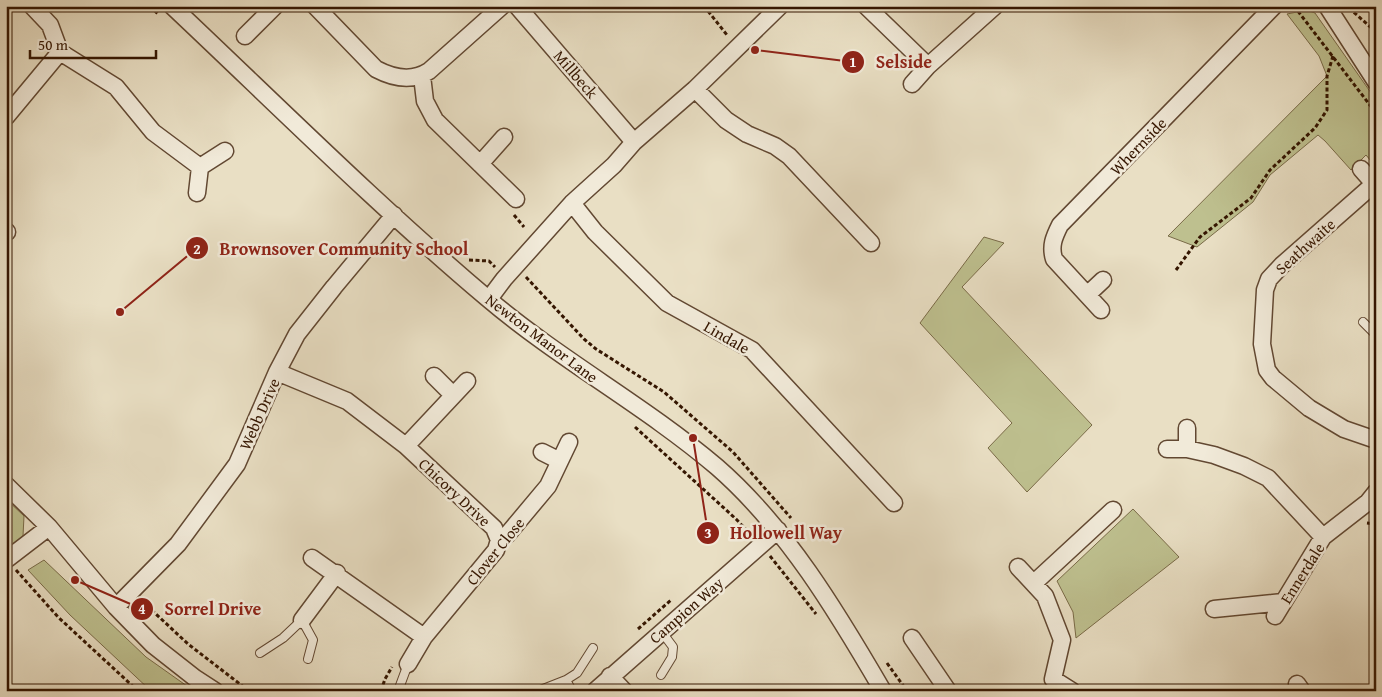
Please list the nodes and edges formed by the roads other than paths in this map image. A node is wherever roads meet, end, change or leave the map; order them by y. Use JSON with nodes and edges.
{"nodes":[{"id":1,"x":32,"y":6,"type":"edge"},
{"id":2,"x":172,"y":6,"type":"edge"},
{"id":3,"x":275,"y":6,"type":"edge"},
{"id":4,"x":315,"y":6,"type":"edge"},
{"id":5,"x":502,"y":6,"type":"edge"},
{"id":6,"x":517,"y":6,"type":"edge"},
{"id":7,"x":780,"y":6,"type":"edge"},
{"id":8,"x":866,"y":6,"type":"edge"},
{"id":9,"x":1274,"y":6,"type":"edge"},
{"id":10,"x":1327,"y":6,"type":"edge"},
{"id":11,"x":991,"y":7,"type":"edge"},
{"id":12,"x":244,"y":36,"type":"dead end"},
{"id":13,"x":60,"y":52,"type":"junction"},
{"id":14,"x":928,"y":66,"type":"junction"},
{"id":15,"x":422,"y":76,"type":"junction"},
{"id":16,"x":1376,"y":82,"type":"edge"},
{"id":17,"x":912,"y":84,"type":"dead end"},
{"id":18,"x":695,"y":89,"type":"junction"},
{"id":19,"x":6,"y":116,"type":"edge"},
{"id":20,"x":504,"y":137,"type":"dead end"},
{"id":21,"x":634,"y":142,"type":"junction"},
{"id":22,"x":225,"y":151,"type":"dead end"},
{"id":23,"x":480,"y":164,"type":"junction"},
{"id":24,"x":200,"y":167,"type":"junction"},
{"id":25,"x":1362,"y":170,"type":"dead end"},
{"id":26,"x":1375,"y":185,"type":"edge"},
{"id":27,"x":197,"y":193,"type":"dead end"},
{"id":28,"x":516,"y":198,"type":"dead end"},
{"id":29,"x":572,"y":203,"type":"junction"},
{"id":30,"x":394,"y":215,"type":"junction"},
{"id":31,"x":871,"y":243,"type":"dead end"},
{"id":32,"x":1103,"y":280,"type":"dead end"},
{"id":33,"x":1087,"y":295,"type":"junction"},
{"id":34,"x":489,"y":300,"type":"junction"},
{"id":35,"x":1101,"y":310,"type":"dead end"},
{"id":36,"x":1363,"y":322,"type":"dead end"},
{"id":37,"x":1376,"y":335,"type":"edge"},
{"id":38,"x":277,"y":372,"type":"junction"},
{"id":39,"x":434,"y":376,"type":"dead end"},
{"id":40,"x":467,"y":381,"type":"dead end"},
{"id":41,"x":453,"y":395,"type":"junction"},
{"id":42,"x":1187,"y":428,"type":"dead end"},
{"id":43,"x":1376,"y":440,"type":"edge"},
{"id":44,"x":569,"y":442,"type":"dead end"},
{"id":45,"x":406,"y":446,"type":"junction"},
{"id":46,"x":1167,"y":449,"type":"dead end"},
{"id":47,"x":1187,"y":449,"type":"junction"},
{"id":48,"x":542,"y":452,"type":"dead end"},
{"id":49,"x":560,"y":461,"type":"junction"},
{"id":50,"x":6,"y":485,"type":"edge"},
{"id":51,"x":1376,"y":492,"type":"edge"},
{"id":52,"x":894,"y":503,"type":"dead end"},
{"id":53,"x":1113,"y":510,"type":"dead end"},
{"id":54,"x":49,"y":528,"type":"junction"},
{"id":55,"x":778,"y":530,"type":"junction"},
{"id":56,"x":1324,"y":537,"type":"junction"},
{"id":57,"x":499,"y":540,"type":"junction"},
{"id":58,"x":312,"y":558,"type":"dead end"},
{"id":59,"x":7,"y":559,"type":"edge"},
{"id":60,"x":1018,"y":567,"type":"dead end"},
{"id":61,"x":337,"y":574,"type":"junction"},
{"id":62,"x":1034,"y":583,"type":"junction"},
{"id":63,"x":116,"y":607,"type":"junction"},
{"id":64,"x":1214,"y":609,"type":"dead end"},
{"id":65,"x":302,"y":620,"type":"junction"},
{"id":66,"x":662,"y":632,"type":"junction"},
{"id":67,"x":424,"y":637,"type":"junction"},
{"id":68,"x":912,"y":638,"type":"dead end"},
{"id":69,"x":593,"y":648,"type":"dead end"},
{"id":70,"x":260,"y":653,"type":"dead end"},
{"id":71,"x":308,"y":660,"type":"dead end"},
{"id":72,"x":408,"y":664,"type":"joint"},
{"id":73,"x":662,"y":675,"type":"dead end"},
{"id":74,"x":610,"y":676,"type":"junction"},
{"id":75,"x":566,"y":680,"type":"junction"},
{"id":76,"x":1048,"y":685,"type":"edge"},
{"id":77,"x":215,"y":691,"type":"edge"},
{"id":78,"x":398,"y":691,"type":"edge"},
{"id":79,"x":538,"y":691,"type":"edge"},
{"id":80,"x":572,"y":691,"type":"edge"},
{"id":81,"x":595,"y":691,"type":"edge"},
{"id":82,"x":624,"y":691,"type":"edge"},
{"id":83,"x":882,"y":691,"type":"edge"},
{"id":84,"x":948,"y":691,"type":"edge"},
{"id":85,"x":1072,"y":691,"type":"edge"}],
"edges":[{"from":1,"to":13,"type":"street"},
{"from":2,"to":30,"type":"street","name":"Newton Manor Lane"},
{"from":3,"to":12,"type":"street"},
{"from":4,"to":15,"type":"street"},
{"from":5,"to":15,"type":"street"},
{"from":6,"to":21,"type":"street","name":"Millbeck"},
{"from":7,"to":18,"type":"street"},
{"from":8,"to":14,"type":"street"},
{"from":9,"to":33,"type":"street","name":"Whernside"},
{"from":10,"to":16,"type":"street"},
{"from":11,"to":14,"type":"street"},
{"from":13,"to":19,"type":"street"},
{"from":13,"to":24,"type":"street"},
{"from":14,"to":17,"type":"street"},
{"from":15,"to":23,"type":"street"},
{"from":18,"to":21,"type":"street"},
{"from":18,"to":31,"type":"street"},
{"from":20,"to":23,"type":"street"},
{"from":21,"to":29,"type":"street"},
{"from":22,"to":24,"type":"street"},
{"from":23,"to":28,"type":"street"},
{"from":24,"to":27,"type":"street"},
{"from":25,"to":26,"type":"street","name":"Seathwaite"},
{"from":26,"to":43,"type":"street","name":"Seathwaite"},
{"from":29,"to":34,"type":"street"},
{"from":29,"to":52,"type":"street","name":"Lindale"},
{"from":30,"to":34,"type":"street","name":"Newton Manor Lane"},
{"from":30,"to":38,"type":"street","name":"Webb Drive"},
{"from":32,"to":33,"type":"street"},
{"from":33,"to":35,"type":"street","name":"Whernside"},
{"from":34,"to":55,"type":"street","name":"Newton Manor Lane"},
{"from":36,"to":37,"type":"lane"},
{"from":38,"to":45,"type":"street","name":"Chicory Drive"},
{"from":38,"to":63,"type":"street","name":"Webb Drive"},
{"from":39,"to":41,"type":"street"},
{"from":40,"to":41,"type":"street","name":"Chicory Drive"},
{"from":41,"to":45,"type":"street","name":"Chicory Drive"},
{"from":42,"to":47,"type":"street"},
{"from":44,"to":49,"type":"street","name":"Clover Close"},
{"from":45,"to":57,"type":"street","name":"Chicory Drive"},
{"from":46,"to":47,"type":"street"},
{"from":47,"to":56,"type":"street"},
{"from":48,"to":49,"type":"street"},
{"from":49,"to":57,"type":"street","name":"Clover Close"},
{"from":50,"to":54,"type":"street"},
{"from":51,"to":56,"type":"street","name":"Ennerdale"},
{"from":53,"to":62,"type":"street"},
{"from":54,"to":59,"type":"street"},
{"from":54,"to":63,"type":"street"},
{"from":55,"to":66,"type":"street","name":"Campion Way"},
{"from":55,"to":83,"type":"street","name":"Newton Manor Lane"},
{"from":56,"to":64,"type":"street","name":"Ennerdale"},
{"from":57,"to":67,"type":"street","name":"Clover Close"},
{"from":58,"to":61,"type":"street"},
{"from":60,"to":62,"type":"street"},
{"from":61,"to":65,"type":"street"},
{"from":61,"to":67,"type":"street"},
{"from":62,"to":76,"type":"street"},
{"from":63,"to":77,"type":"street"},
{"from":65,"to":70,"type":"lane"},
{"from":65,"to":71,"type":"lane"},
{"from":66,"to":73,"type":"lane"},
{"from":66,"to":74,"type":"street","name":"Campion Way"},
{"from":67,"to":72,"type":"street","name":"Clover Close"},
{"from":68,"to":84,"type":"street"},
{"from":69,"to":75,"type":"lane"},
{"from":72,"to":78,"type":"lane"},
{"from":74,"to":81,"type":"street","name":"Campion Way"},
{"from":74,"to":82,"type":"street"},
{"from":75,"to":79,"type":"lane"},
{"from":75,"to":80,"type":"lane"},
{"from":76,"to":85,"type":"street"}]}
